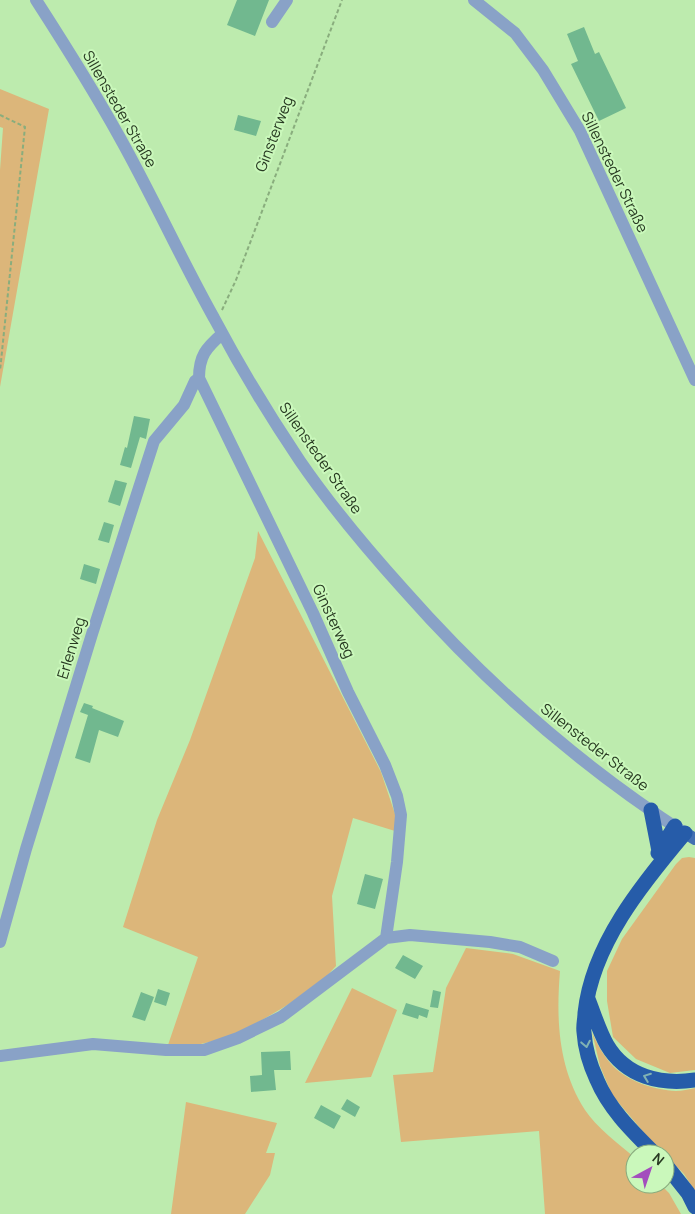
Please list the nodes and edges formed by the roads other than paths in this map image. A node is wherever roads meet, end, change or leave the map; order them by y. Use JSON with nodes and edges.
{"nodes":[{"id":1,"x":36,"y":0,"type":"edge"},
{"id":2,"x":286,"y":0,"type":"edge"},
{"id":3,"x":474,"y":0,"type":"edge"},
{"id":4,"x":272,"y":22,"type":"dead end"},
{"id":5,"x":222,"y":334,"type":"junction"},
{"id":6,"x":199,"y":378,"type":"junction"},
{"id":7,"x":695,"y":380,"type":"edge"},
{"id":8,"x":651,"y":810,"type":"junction"},
{"id":9,"x":685,"y":833,"type":"edge"},
{"id":10,"x":659,"y":851,"type":"junction"},
{"id":11,"x":654,"y":869,"type":"junction"},
{"id":12,"x":386,"y":938,"type":"junction"},
{"id":13,"x":0,"y":942,"type":"edge"},
{"id":14,"x":553,"y":961,"type":"dead end"},
{"id":15,"x":587,"y":996,"type":"junction"},
{"id":16,"x":0,"y":1056,"type":"edge"},
{"id":17,"x":695,"y":1080,"type":"edge"},
{"id":18,"x":645,"y":1144,"type":"edge"},
{"id":19,"x":675,"y":1177,"type":"edge"},
{"id":20,"x":695,"y":1207,"type":"edge"}],
"edges":[{"from":1,"to":5,"type":"street","name":"Sillensteder Straße"},
{"from":2,"to":4,"type":"street"},
{"from":3,"to":7,"type":"street","name":"Sillensteder Straße"},
{"from":5,"to":6,"type":"street"},
{"from":5,"to":8,"type":"street","name":"Sillensteder Straße"},
{"from":6,"to":12,"type":"street","name":"Ginsterweg"},
{"from":6,"to":13,"type":"street","name":"Erlenweg"},
{"from":8,"to":9,"type":"street","name":"Sillensteder Straße"},
{"from":8,"to":10,"type":"highway"},
{"from":9,"to":10,"type":"highway"},
{"from":9,"to":11,"type":"highway"},
{"from":10,"to":11,"type":"highway"},
{"from":11,"to":15,"type":"highway"},
{"from":12,"to":14,"type":"street"},
{"from":12,"to":16,"type":"street"},
{"from":17,"to":15,"type":"highway","one_way":true},
{"from":15,"to":18,"type":"highway","one_way":true},
{"from":19,"to":20,"type":"highway"}]}
